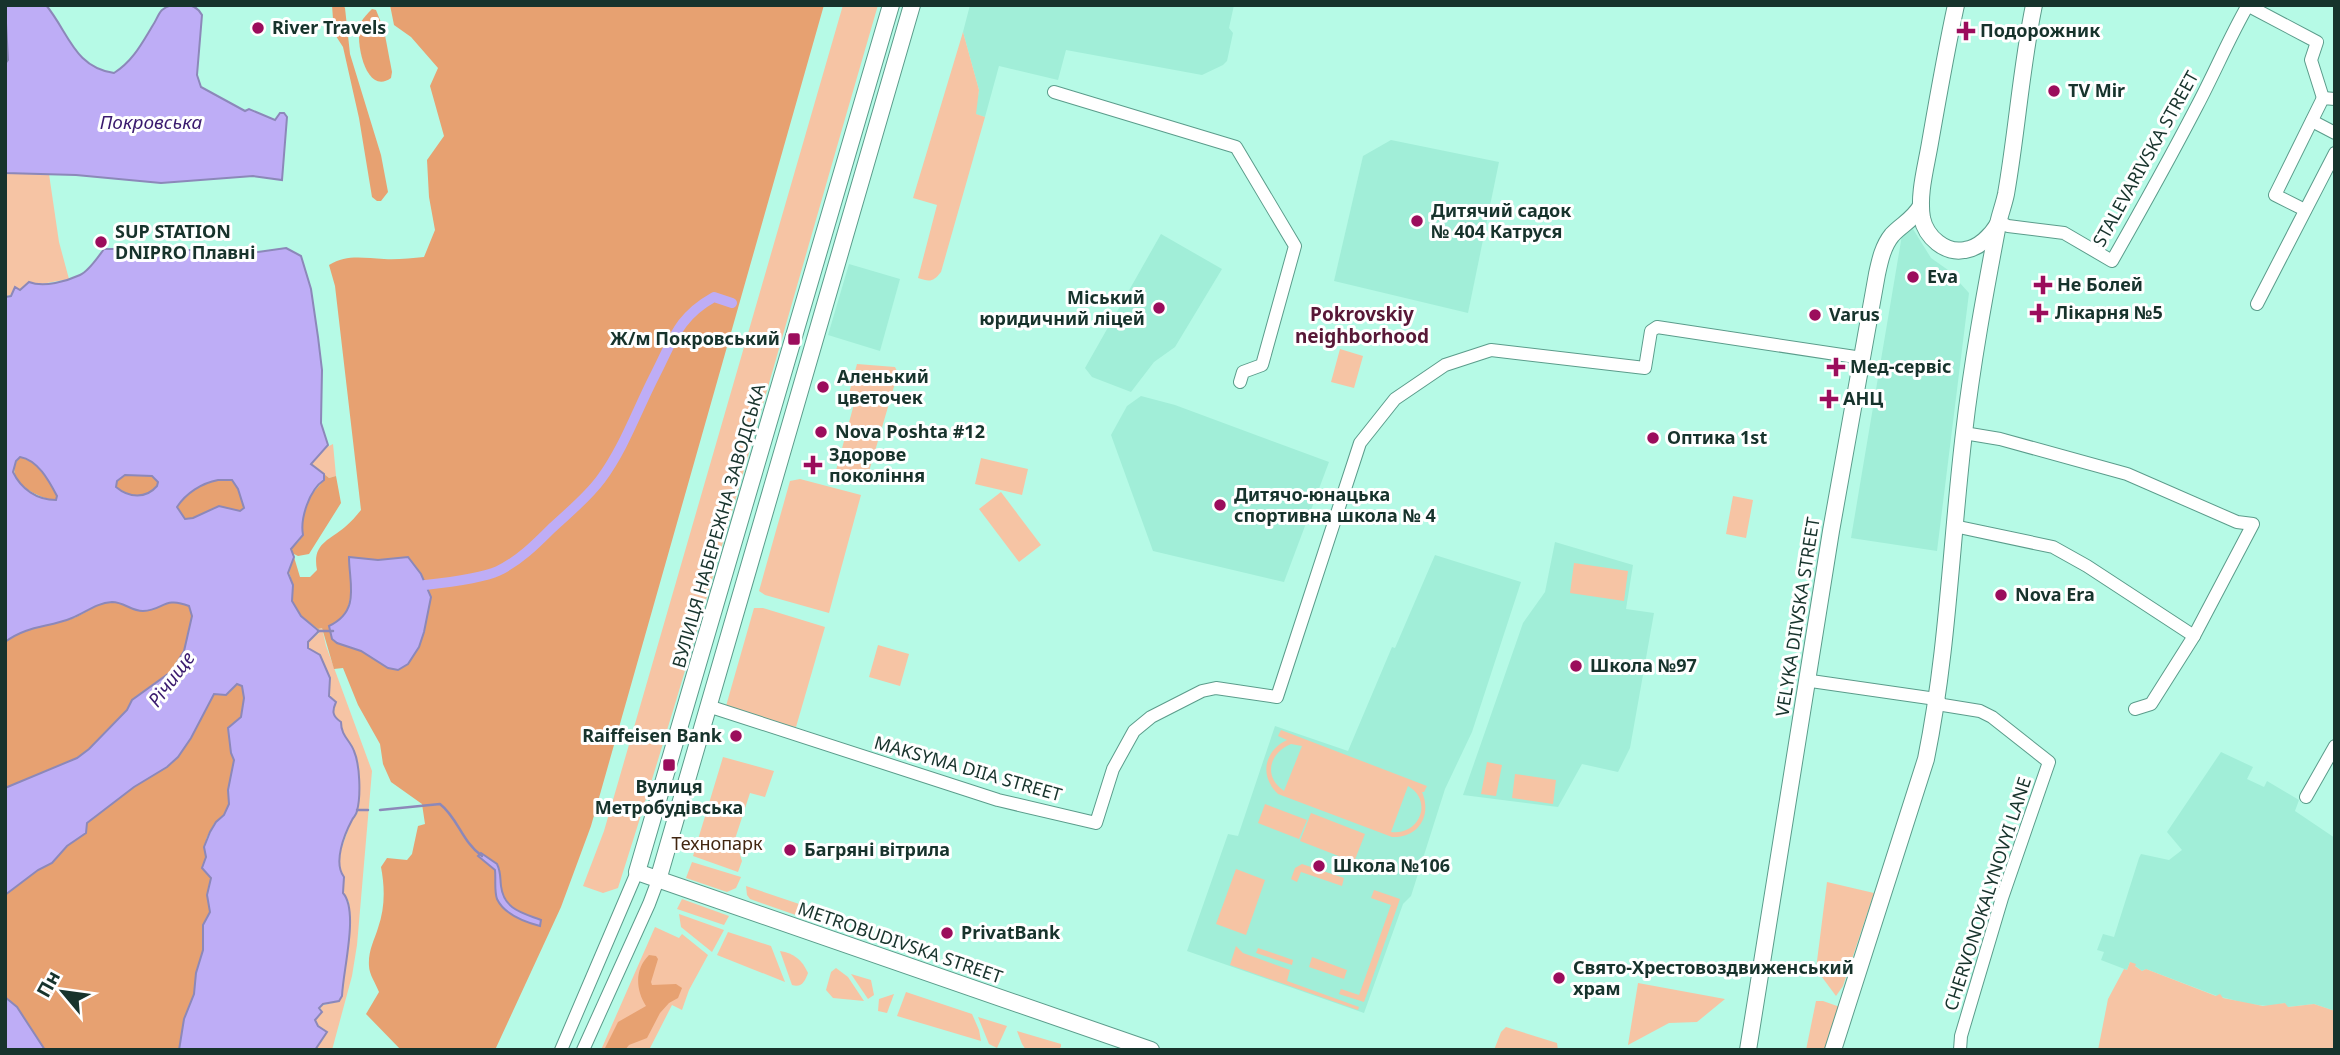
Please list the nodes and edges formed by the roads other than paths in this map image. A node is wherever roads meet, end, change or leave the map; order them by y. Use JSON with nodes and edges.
{"nodes":[{"id":1,"x":891,"y":5,"type":"edge"},
{"id":2,"x":912,"y":5,"type":"edge"},
{"id":3,"x":1956,"y":5,"type":"edge"},
{"id":4,"x":2034,"y":5,"type":"edge"},
{"id":5,"x":2248,"y":5,"type":"edge"},
{"id":6,"x":1054,"y":92,"type":"dead end"},
{"id":7,"x":2329,"y":99,"type":"edge"},
{"id":8,"x":2312,"y":121,"type":"junction"},
{"id":9,"x":2335,"y":133,"type":"edge"},
{"id":10,"x":2335,"y":153,"type":"edge"},
{"id":11,"x":1921,"y":206,"type":"junction"},
{"id":12,"x":2305,"y":210,"type":"junction"},
{"id":13,"x":1999,"y":222,"type":"junction"},
{"id":14,"x":826,"y":226,"type":"junction"},
{"id":15,"x":846,"y":232,"type":"junction"},
{"id":16,"x":2257,"y":304,"type":"dead end"},
{"id":17,"x":1861,"y":358,"type":"junction"},
{"id":18,"x":1240,"y":382,"type":"dead end"},
{"id":19,"x":1964,"y":433,"type":"junction"},
{"id":20,"x":1954,"y":526,"type":"junction"},
{"id":21,"x":2194,"y":636,"type":"junction"},
{"id":22,"x":1807,"y":676,"type":"junction"},
{"id":23,"x":1937,"y":700,"type":"junction"},
{"id":24,"x":708,"y":706,"type":"junction"},
{"id":25,"x":2135,"y":709,"type":"dead end"},
{"id":26,"x":2335,"y":746,"type":"edge"},
{"id":27,"x":2306,"y":797,"type":"dead end"},
{"id":28,"x":637,"y":872,"type":"junction"},
{"id":29,"x":657,"y":880,"type":"junction"},
{"id":30,"x":561,"y":1050,"type":"edge"},
{"id":31,"x":583,"y":1050,"type":"edge"},
{"id":32,"x":1151,"y":1050,"type":"edge"},
{"id":33,"x":1748,"y":1050,"type":"edge"},
{"id":34,"x":1833,"y":1050,"type":"edge"},
{"id":35,"x":1960,"y":1050,"type":"edge"}],
"edges":[{"from":1,"to":14,"type":"main road","name":"ВУЛИЦЯ НАБЕРЕЖНА ЗАВОДСЬКА"},
{"from":2,"to":15,"type":"main road"},
{"from":3,"to":11,"type":"main road"},
{"from":4,"to":13,"type":"main road"},
{"from":5,"to":7,"type":"street","name":"STALEVARIVSKA STREET"},
{"from":5,"to":13,"type":"street","name":"STALEVARIVSKA STREET"},
{"from":6,"to":18,"type":"street"},
{"from":7,"to":8,"type":"street"},
{"from":8,"to":9,"type":"street"},
{"from":8,"to":12,"type":"street"},
{"from":10,"to":12,"type":"street"},
{"from":11,"to":13,"type":"main road"},
{"from":11,"to":17,"type":"main road","name":"VELYKA DIIVSKA STREET"},
{"from":12,"to":16,"type":"street"},
{"from":13,"to":19,"type":"main road"},
{"from":14,"to":15,"type":"main road"},
{"from":14,"to":28,"type":"main road","name":"ВУЛИЦЯ НАБЕРЕЖНА ЗАВОДСЬКА"},
{"from":15,"to":24,"type":"main road"},
{"from":17,"to":22,"type":"main road","name":"VELYKA DIIVSKA STREET"},
{"from":17,"to":24,"type":"street","name":"MAKSYMA DIIA STREET"},
{"from":19,"to":20,"type":"main road"},
{"from":19,"to":21,"type":"street"},
{"from":20,"to":21,"type":"street"},
{"from":20,"to":23,"type":"main road"},
{"from":21,"to":25,"type":"street"},
{"from":22,"to":23,"type":"street","name":"CHERVONOKALYNOVYI LANE"},
{"from":22,"to":33,"type":"main road","name":"VELYKA DIIVSKA STREET"},
{"from":23,"to":34,"type":"main road"},
{"from":23,"to":35,"type":"street","name":"CHERVONOKALYNOVYI LANE"},
{"from":24,"to":29,"type":"main road"},
{"from":26,"to":27,"type":"street"},
{"from":28,"to":29,"type":"main road","name":"METROBUDIVSKA STREET"},
{"from":28,"to":30,"type":"street","name":"ВУЛИЦЯ НАБЕРЕЖНА ЗАВОДСЬКА"},
{"from":29,"to":31,"type":"street"},
{"from":29,"to":32,"type":"main road","name":"METROBUDIVSKA STREET"}]}
